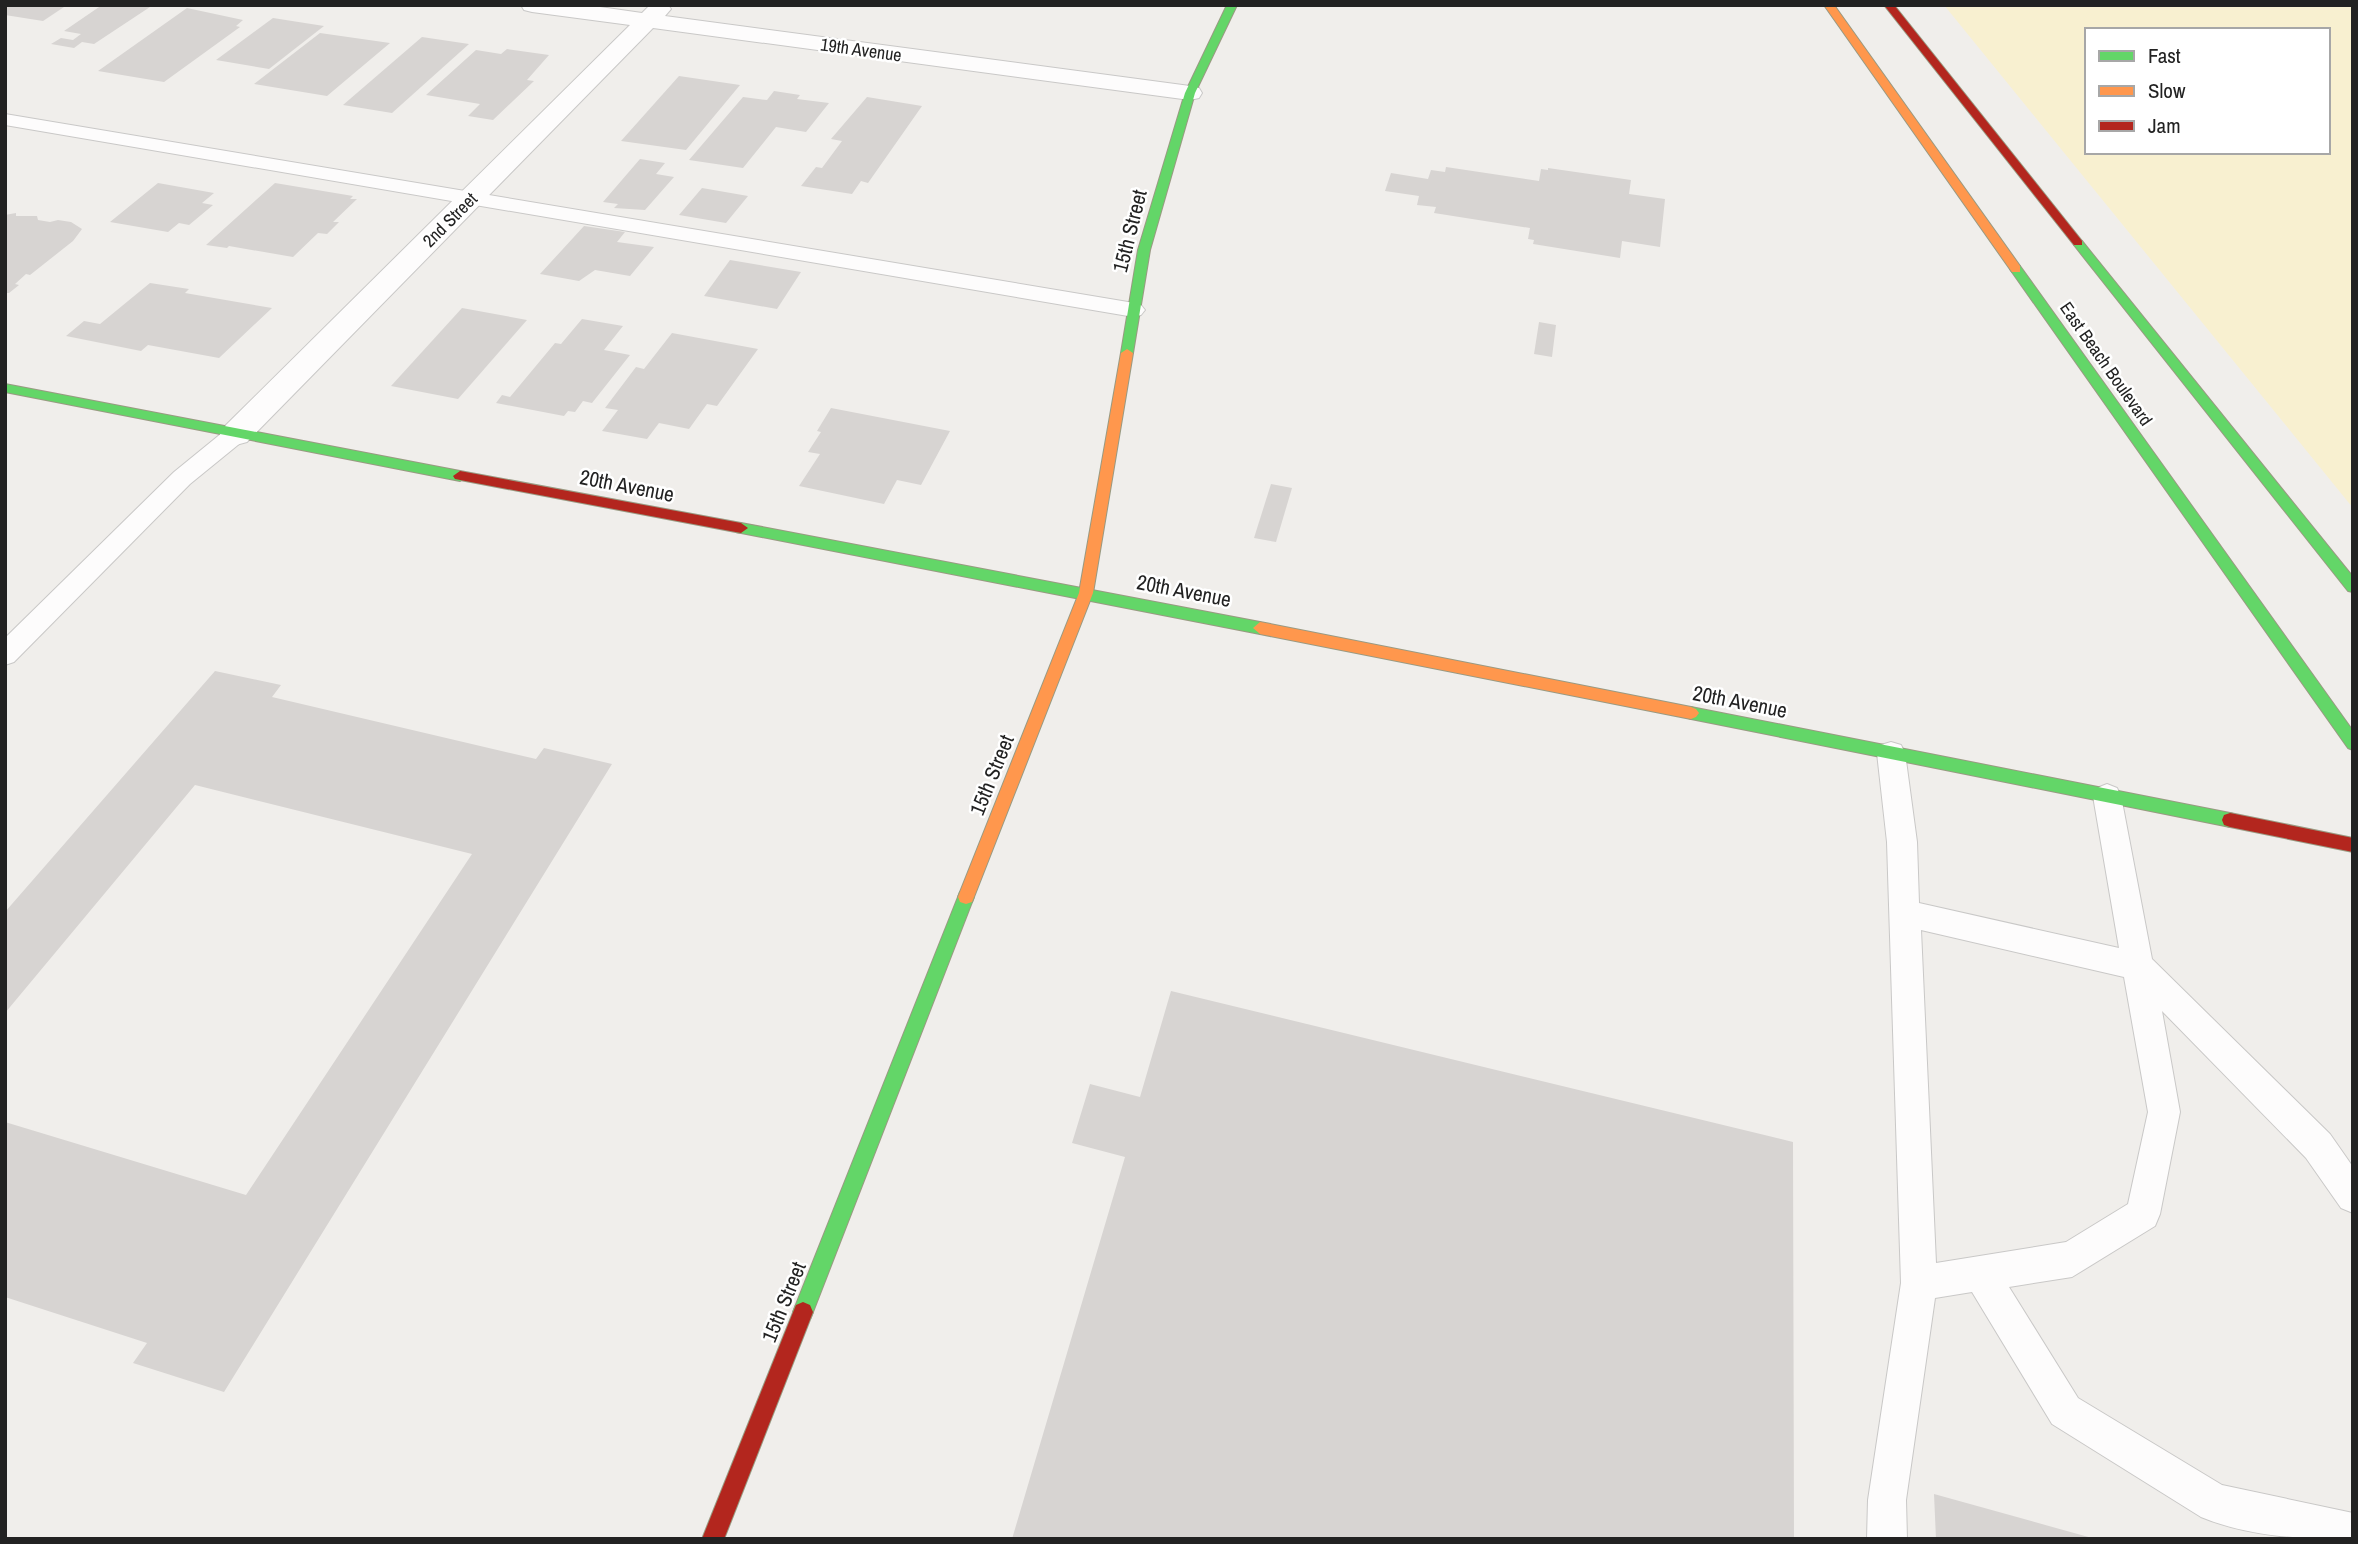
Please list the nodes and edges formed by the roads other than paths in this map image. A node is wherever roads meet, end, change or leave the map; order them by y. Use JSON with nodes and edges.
{"nodes":[{"id":1,"x":532,"y":5,"type":"edge"},
{"id":2,"x":1233,"y":5,"type":"edge"},
{"id":3,"x":1829,"y":5,"type":"edge"},
{"id":4,"x":1889,"y":5,"type":"edge"},
{"id":5,"x":655,"y":13,"type":"edge"},
{"id":6,"x":1190,"y":93,"type":"junction"},
{"id":7,"x":5,"y":119,"type":"edge"},
{"id":8,"x":472,"y":197,"type":"junction"},
{"id":9,"x":1134,"y":310,"type":"junction"},
{"id":10,"x":5,"y":388,"type":"edge"},
{"id":11,"x":236,"y":434,"type":"junction"},
{"id":12,"x":2353,"y":587,"type":"edge"},
{"id":13,"x":1086,"y":593,"type":"junction"},
{"id":14,"x":5,"y":655,"type":"edge"},
{"id":15,"x":2353,"y":744,"type":"edge"},
{"id":16,"x":1891,"y":753,"type":"junction"},
{"id":17,"x":2107,"y":796,"type":"junction"},
{"id":18,"x":2353,"y":845,"type":"edge"},
{"id":19,"x":1903,"y":913,"type":"junction"},
{"id":20,"x":2138,"y":966,"type":"junction"},
{"id":21,"x":2353,"y":1196,"type":"edge"},
{"id":22,"x":1981,"y":1273,"type":"junction"},
{"id":23,"x":1919,"y":1283,"type":"junction"},
{"id":24,"x":2353,"y":1533,"type":"edge"},
{"id":25,"x":713,"y":1539,"type":"edge"},
{"id":26,"x":1887,"y":1539,"type":"edge"}],
"edges":[{"from":1,"to":5,"type":"street","name":"19th Avenue"},
{"from":2,"to":6,"type":"street","name":"15th Street"},
{"from":3,"to":15,"type":"street","name":"East Beach Boulevard"},
{"from":4,"to":12,"type":"street"},
{"from":5,"to":6,"type":"street","name":"19th Avenue"},
{"from":5,"to":8,"type":"street","name":"2nd Street"},
{"from":6,"to":9,"type":"street","name":"15th Street"},
{"from":7,"to":8,"type":"lane"},
{"from":8,"to":9,"type":"lane"},
{"from":8,"to":11,"type":"street","name":"2nd Street"},
{"from":9,"to":13,"type":"street","name":"15th Street"},
{"from":10,"to":11,"type":"street","name":"20th Avenue"},
{"from":11,"to":13,"type":"street","name":"20th Avenue"},
{"from":11,"to":14,"type":"lane"},
{"from":13,"to":16,"type":"street","name":"20th Avenue"},
{"from":13,"to":25,"type":"street","name":"15th Street"},
{"from":16,"to":17,"type":"street","name":"20th Avenue"},
{"from":16,"to":19,"type":"lane"},
{"from":17,"to":18,"type":"street","name":"20th Avenue"},
{"from":17,"to":20,"type":"lane"},
{"from":19,"to":20,"type":"lane"},
{"from":19,"to":23,"type":"lane"},
{"from":20,"to":21,"type":"lane"},
{"from":20,"to":22,"type":"lane"},
{"from":22,"to":23,"type":"lane"},
{"from":22,"to":24,"type":"lane"},
{"from":23,"to":26,"type":"lane"}]}
